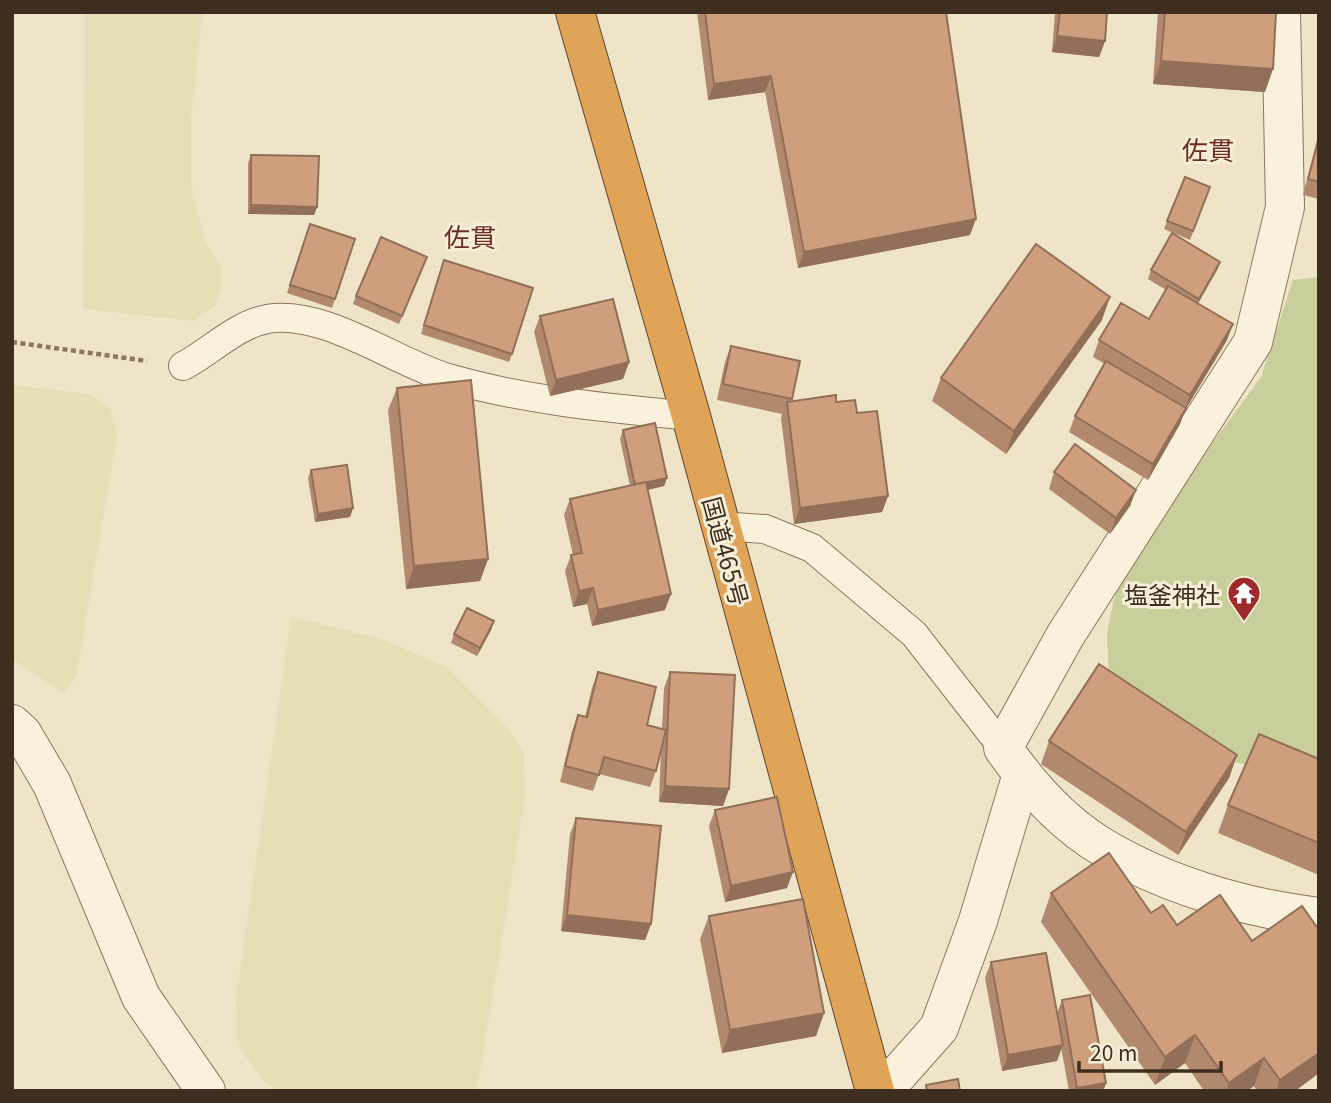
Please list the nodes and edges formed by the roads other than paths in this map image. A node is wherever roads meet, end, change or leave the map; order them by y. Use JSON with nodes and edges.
{"nodes":[{"id":1,"x":575,"y":12,"type":"edge"},
{"id":2,"x":1281,"y":12,"type":"edge"},
{"id":3,"x":183,"y":366,"type":"road end"},
{"id":4,"x":691,"y":416,"type":"junction"},
{"id":5,"x":720,"y":526,"type":"junction"},
{"id":6,"x":12,"y":724,"type":"edge"},
{"id":7,"x":1012,"y":761,"type":"junction"},
{"id":8,"x":1319,"y":917,"type":"edge"},
{"id":9,"x":206,"y":1091,"type":"edge"},
{"id":10,"x":875,"y":1091,"type":"edge"},
{"id":11,"x":883,"y":1091,"type":"edge"}],
"edges":[{"from":1,"to":4,"type":"highway","name":"国道465号"},
{"from":2,"to":7,"type":"street"},
{"from":3,"to":4,"type":"lane"},
{"from":4,"to":5,"type":"highway","name":"国道465号"},
{"from":5,"to":7,"type":"lane"},
{"from":5,"to":10,"type":"highway","name":"国道465号"},
{"from":6,"to":9,"type":"street"},
{"from":7,"to":8,"type":"street"},
{"from":7,"to":11,"type":"street"}]}
